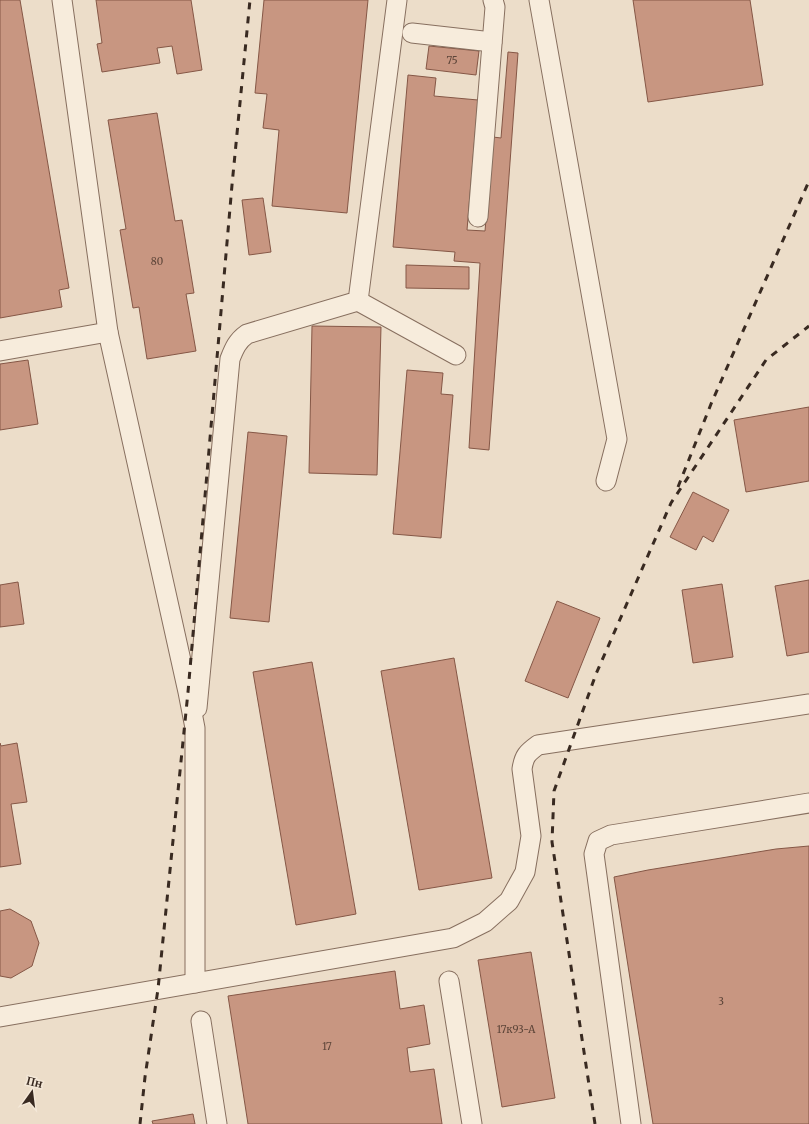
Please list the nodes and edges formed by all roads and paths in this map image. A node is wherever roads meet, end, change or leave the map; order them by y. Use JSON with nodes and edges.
{"nodes":[{"id":1,"x":62,"y":0,"type":"edge"},
{"id":2,"x":397,"y":0,"type":"edge"},
{"id":3,"x":493,"y":0,"type":"edge"},
{"id":4,"x":539,"y":0,"type":"edge"},
{"id":5,"x":412,"y":33,"type":"dead end"},
{"id":6,"x":492,"y":42,"type":"junction"},
{"id":7,"x":478,"y":217,"type":"dead end"},
{"id":8,"x":358,"y":301,"type":"junction"},
{"id":9,"x":108,"y":332,"type":"junction"},
{"id":10,"x":0,"y":351,"type":"edge"},
{"id":11,"x":456,"y":355,"type":"dead end"},
{"id":12,"x":606,"y":481,"type":"dead end"},
{"id":13,"x":809,"y":704,"type":"edge"},
{"id":14,"x":195,"y":728,"type":"junction"},
{"id":15,"x":809,"y":803,"type":"edge"},
{"id":16,"x":449,"y":982,"type":"dead end"},
{"id":17,"x":195,"y":983,"type":"junction"},
{"id":18,"x":0,"y":1017,"type":"edge"},
{"id":19,"x":200,"y":1021,"type":"dead end"},
{"id":20,"x":217,"y":1124,"type":"edge"},
{"id":21,"x":472,"y":1124,"type":"edge"},
{"id":22,"x":631,"y":1124,"type":"edge"}],
"edges":[{"from":1,"to":9,"type":"lane"},
{"from":2,"to":8,"type":"lane"},
{"from":3,"to":6,"type":"lane"},
{"from":4,"to":12,"type":"lane"},
{"from":5,"to":6,"type":"lane"},
{"from":6,"to":7,"type":"lane"},
{"from":8,"to":11,"type":"lane"},
{"from":8,"to":14,"type":"lane"},
{"from":9,"to":10,"type":"lane"},
{"from":9,"to":14,"type":"lane"},
{"from":13,"to":17,"type":"lane"},
{"from":14,"to":17,"type":"lane"},
{"from":15,"to":22,"type":"lane"},
{"from":16,"to":21,"type":"lane"},
{"from":17,"to":18,"type":"lane"},
{"from":19,"to":20,"type":"lane"}]}
